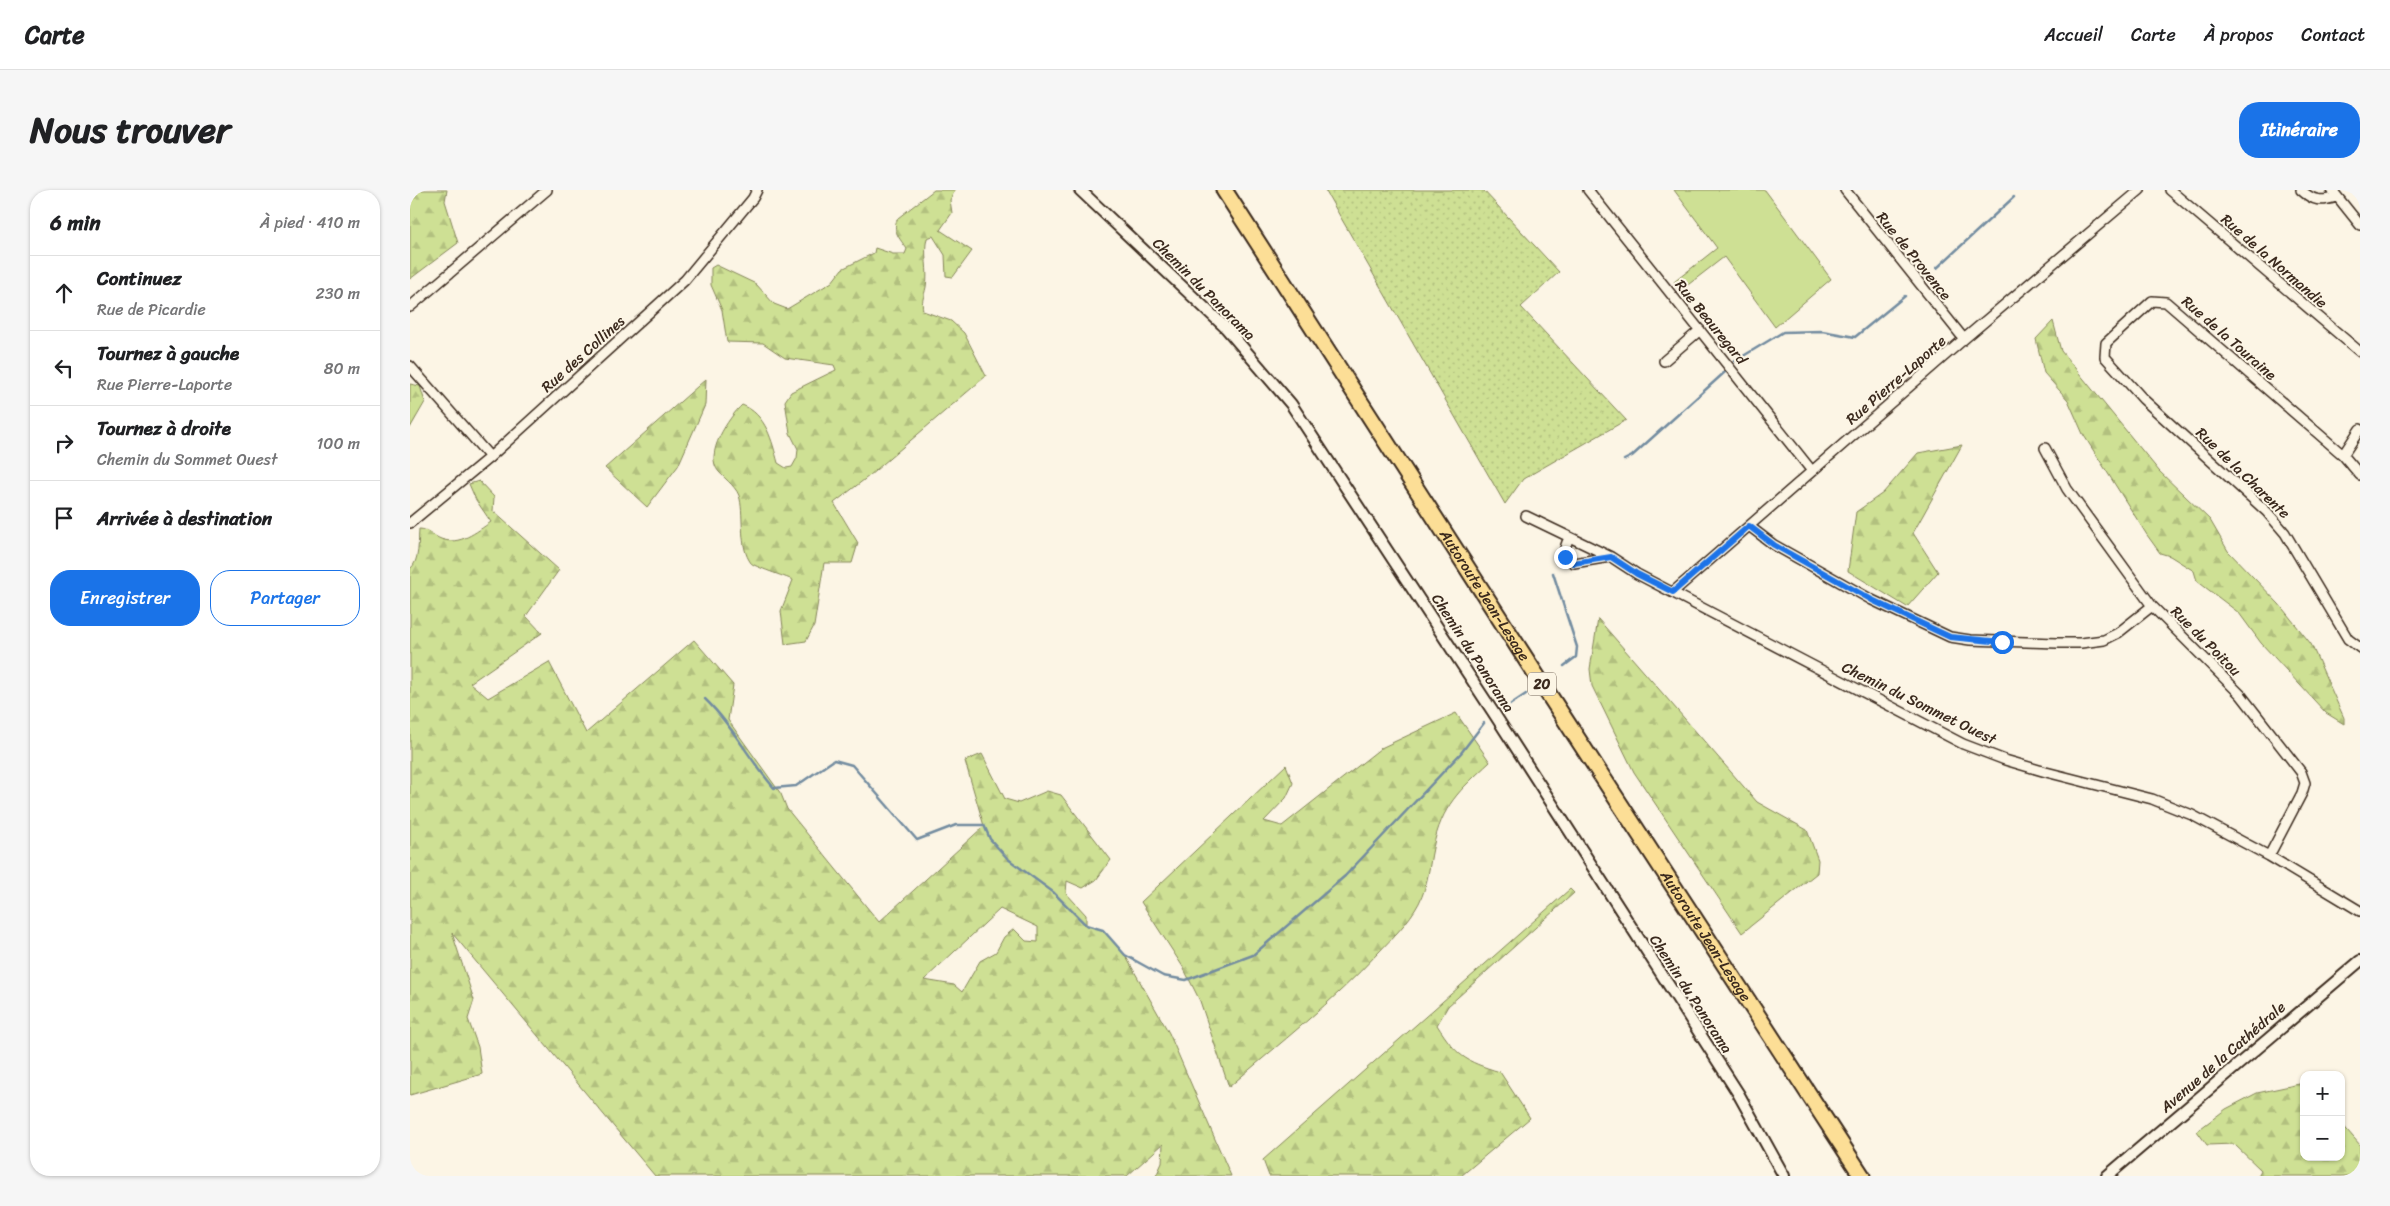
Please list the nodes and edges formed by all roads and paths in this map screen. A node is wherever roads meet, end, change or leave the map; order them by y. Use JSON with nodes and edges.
{"nodes":[{"id":1,"x":547,"y":190,"type":"edge"},
{"id":2,"x":757,"y":190,"type":"edge"},
{"id":3,"x":1080,"y":190,"type":"edge"},
{"id":4,"x":1224,"y":190,"type":"edge"},
{"id":5,"x":1588,"y":190,"type":"edge"},
{"id":6,"x":1844,"y":190,"type":"edge"},
{"id":7,"x":2140,"y":190,"type":"edge"},
{"id":8,"x":2170,"y":190,"type":"edge"},
{"id":9,"x":2301,"y":190,"type":"edge"},
{"id":10,"x":2334,"y":194,"type":"edge"},
{"id":11,"x":2360,"y":225,"type":"edge"},
{"id":12,"x":410,"y":307,"type":"edge"},
{"id":13,"x":1700,"y":330,"type":"junction"},
{"id":14,"x":1964,"y":338,"type":"junction"},
{"id":15,"x":2360,"y":352,"type":"edge"},
{"id":16,"x":2105,"y":357,"type":"joint"},
{"id":17,"x":1664,"y":361,"type":"dead end"},
{"id":18,"x":410,"y":366,"type":"edge"},
{"id":19,"x":2360,"y":429,"type":"edge"},
{"id":20,"x":2045,"y":448,"type":"dead end"},
{"id":21,"x":2343,"y":455,"type":"junction"},
{"id":22,"x":490,"y":457,"type":"junction"},
{"id":23,"x":1812,"y":471,"type":"junction"},
{"id":24,"x":2360,"y":475,"type":"edge"},
{"id":25,"x":1526,"y":516,"type":"dead end"},
{"id":26,"x":410,"y":523,"type":"edge"},
{"id":27,"x":1749,"y":526,"type":"junction"},
{"id":28,"x":1569,"y":538,"type":"junction"},
{"id":29,"x":1611,"y":557,"type":"junction"},
{"id":30,"x":1673,"y":592,"type":"junction"},
{"id":31,"x":2152,"y":606,"type":"junction"},
{"id":32,"x":2360,"y":648,"type":"edge"},
{"id":33,"x":2269,"y":856,"type":"junction"},
{"id":34,"x":2360,"y":911,"type":"edge"},
{"id":35,"x":2360,"y":961,"type":"edge"},
{"id":36,"x":1784,"y":1176,"type":"edge"},
{"id":37,"x":1862,"y":1176,"type":"edge"},
{"id":38,"x":2107,"y":1176,"type":"edge"}],
"edges":[{"from":1,"to":12,"type":"street"},
{"from":2,"to":22,"type":"street","name":"Rue des Collines"},
{"from":3,"to":36,"type":"street","name":"Chemin du Panorama"},
{"from":4,"to":37,"type":"highway","name":"Autoroute Jean-Lesage","number":"20"},
{"from":5,"to":13,"type":"street","name":"Rue Beauregard"},
{"from":6,"to":14,"type":"street","name":"Rue de Provence"},
{"from":7,"to":14,"type":"street","name":"Rue Pierre-Laporte"},
{"from":8,"to":15,"type":"street","name":"Rue de la Normandie"},
{"from":9,"to":10,"type":"street"},
{"from":10,"to":11,"type":"street"},
{"from":13,"to":17,"type":"street"},
{"from":13,"to":23,"type":"street","name":"Rue Beauregard"},
{"from":14,"to":23,"type":"street","name":"Rue Pierre-Laporte"},
{"from":16,"to":21,"type":"street","name":"Rue de la Touraine"},
{"from":16,"to":32,"type":"street","name":"Rue de la Charente"},
{"from":18,"to":22,"type":"street"},
{"from":19,"to":21,"type":"street"},
{"from":20,"to":31,"type":"street","name":"Rue du Poitou"},
{"from":21,"to":24,"type":"street","name":"Rue de la Touraine"},
{"from":22,"to":26,"type":"street","name":"Rue des Collines"},
{"from":23,"to":27,"type":"street","name":"Rue Pierre-Laporte"},
{"from":25,"to":28,"type":"street","name":"Chemin du Sommet Ouest"},
{"from":27,"to":30,"type":"street","name":"Rue Pierre-Laporte"},
{"from":27,"to":31,"type":"street"},
{"from":28,"to":29,"type":"street","name":"Chemin du Sommet Ouest"},
{"from":28,"to":29,"type":"street"},
{"from":29,"to":30,"type":"street","name":"Chemin du Sommet Ouest"},
{"from":30,"to":33,"type":"street","name":"Chemin du Sommet Ouest"},
{"from":31,"to":33,"type":"street","name":"Rue du Poitou"},
{"from":33,"to":34,"type":"street","name":"Chemin du Sommet Ouest"},
{"from":35,"to":38,"type":"street","name":"Avenue de la Cathédrale"}]}
